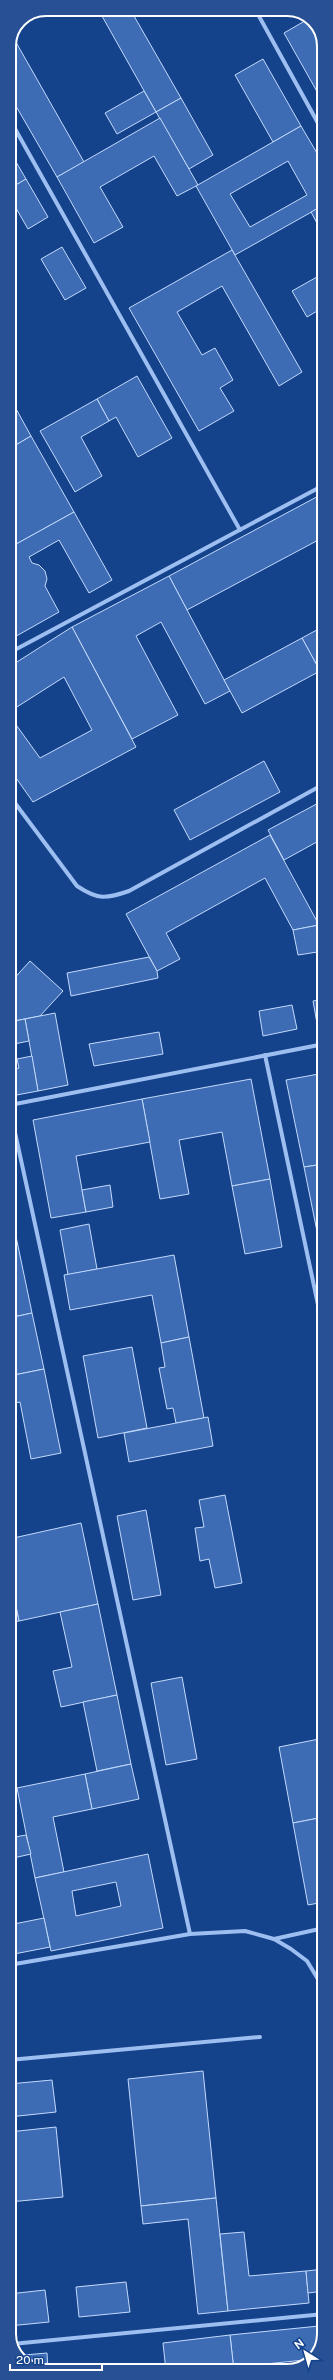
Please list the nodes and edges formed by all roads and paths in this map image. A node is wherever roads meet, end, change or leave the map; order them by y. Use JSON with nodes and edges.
{"nodes":[{"id":1,"x":258,"y":16,"type":"edge"},
{"id":2,"x":317,"y":122,"type":"edge"},
{"id":3,"x":16,"y":130,"type":"edge"},
{"id":4,"x":317,"y":489,"type":"edge"},
{"id":5,"x":240,"y":530,"type":"junction"},
{"id":6,"x":16,"y":650,"type":"edge"},
{"id":7,"x":317,"y":788,"type":"edge"},
{"id":8,"x":16,"y":804,"type":"edge"},
{"id":9,"x":317,"y":1045,"type":"edge"},
{"id":10,"x":265,"y":1055,"type":"junction"},
{"id":11,"x":16,"y":1104,"type":"edge"},
{"id":12,"x":16,"y":1137,"type":"edge"},
{"id":13,"x":317,"y":1300,"type":"edge"},
{"id":14,"x":317,"y":1930,"type":"edge"},
{"id":15,"x":190,"y":1934,"type":"junction"},
{"id":16,"x":274,"y":1939,"type":"junction"},
{"id":17,"x":16,"y":1964,"type":"edge"},
{"id":18,"x":317,"y":1977,"type":"edge"},
{"id":19,"x":260,"y":2037,"type":"dead end"},
{"id":20,"x":16,"y":2059,"type":"edge"},
{"id":21,"x":317,"y":2315,"type":"edge"},
{"id":22,"x":18,"y":2343,"type":"edge"}],
"edges":[{"from":1,"to":2,"type":"street"},
{"from":3,"to":5,"type":"street"},
{"from":4,"to":5,"type":"street"},
{"from":5,"to":6,"type":"street"},
{"from":7,"to":8,"type":"street"},
{"from":9,"to":10,"type":"street"},
{"from":10,"to":11,"type":"street"},
{"from":10,"to":13,"type":"street"},
{"from":12,"to":15,"type":"street"},
{"from":14,"to":16,"type":"street"},
{"from":15,"to":16,"type":"street"},
{"from":15,"to":17,"type":"street"},
{"from":16,"to":18,"type":"street"},
{"from":19,"to":20,"type":"street"},
{"from":21,"to":22,"type":"street"}]}
